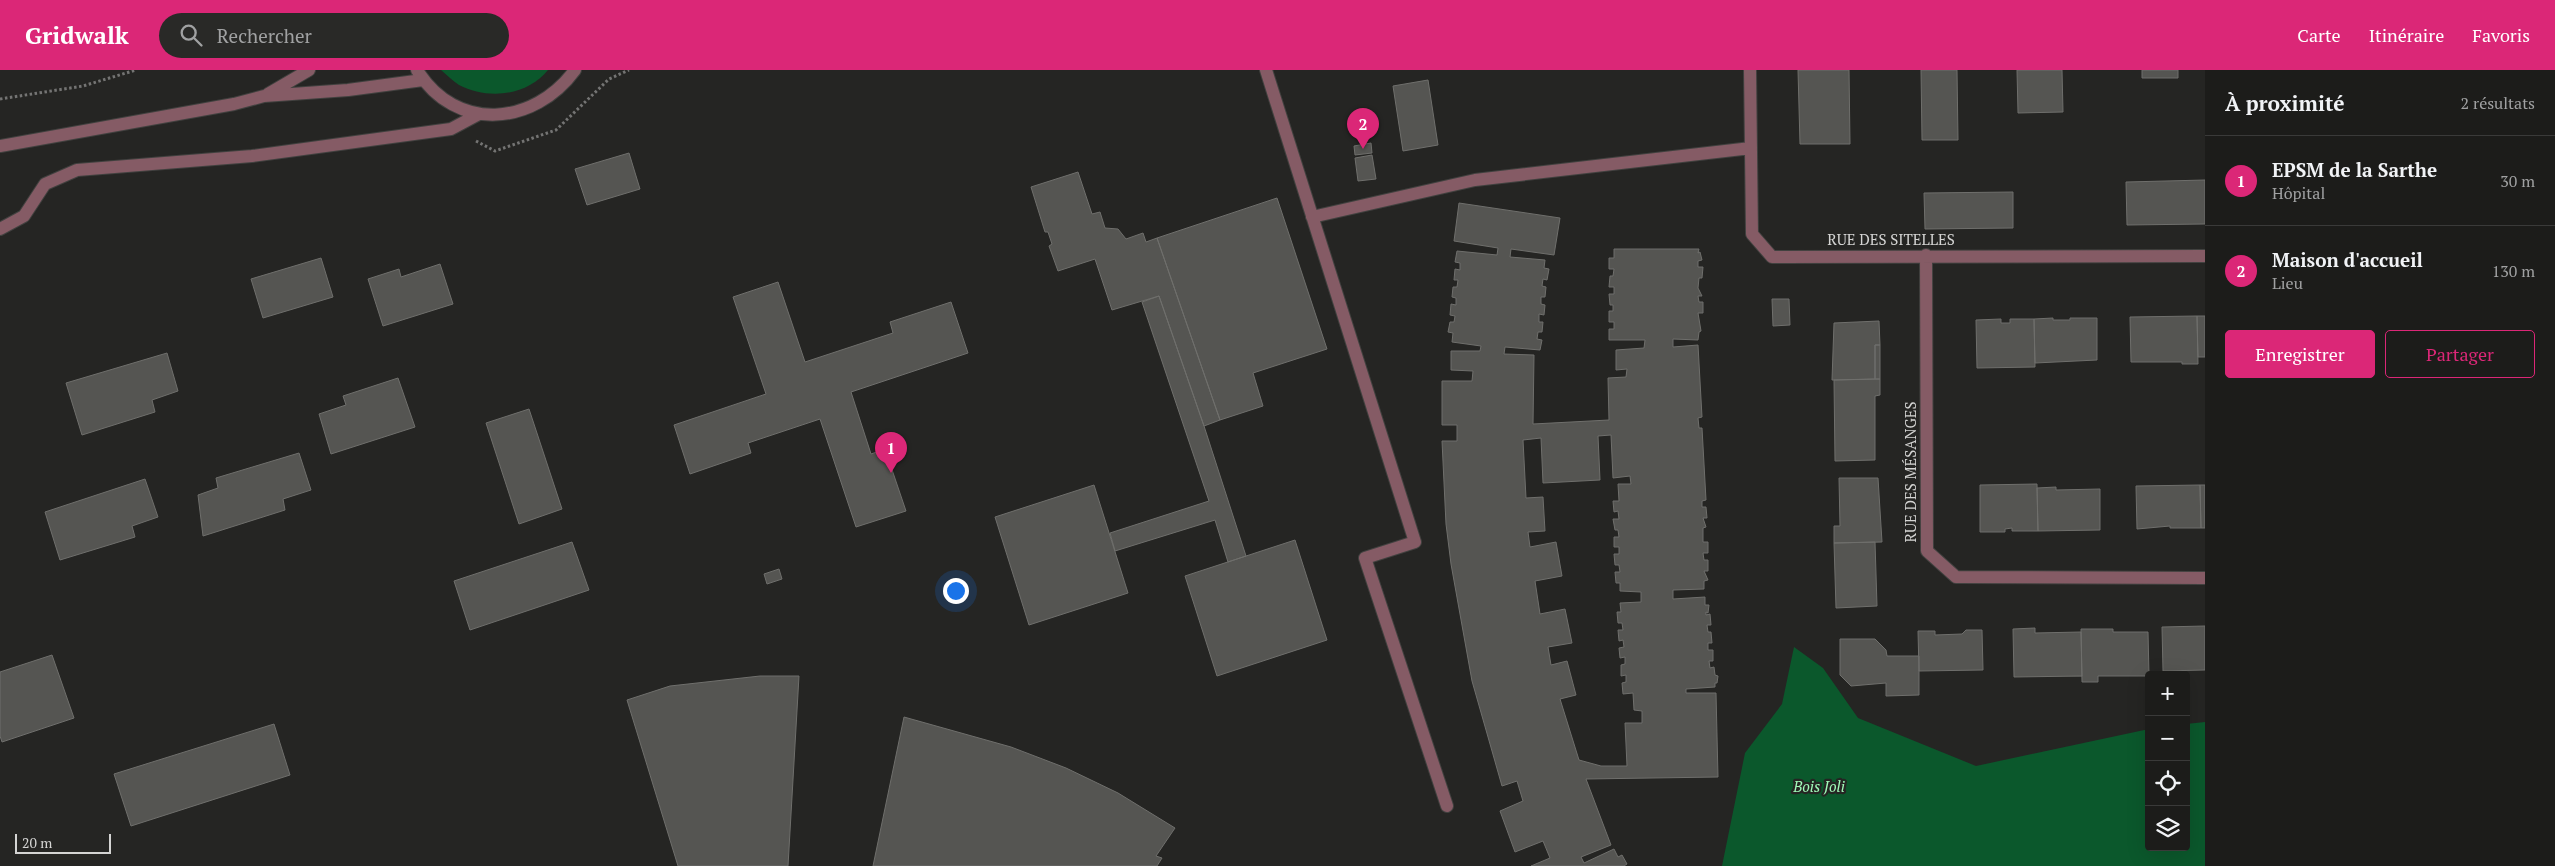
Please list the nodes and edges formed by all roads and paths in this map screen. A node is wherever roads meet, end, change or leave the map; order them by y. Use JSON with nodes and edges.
{"nodes":[{"id":1,"x":136,"y":70,"type":"edge"},
{"id":2,"x":308,"y":70,"type":"edge"},
{"id":3,"x":575,"y":70,"type":"edge"},
{"id":4,"x":1266,"y":70,"type":"edge"},
{"id":5,"x":1750,"y":70,"type":"edge"},
{"id":6,"x":420,"y":75,"type":"edge"},
{"id":7,"x":264,"y":96,"type":"junction"},
{"id":8,"x":0,"y":99,"type":"edge"},
{"id":9,"x":479,"y":114,"type":"junction"},
{"id":10,"x":0,"y":146,"type":"edge"},
{"id":11,"x":1751,"y":148,"type":"junction"},
{"id":12,"x":1312,"y":217,"type":"junction"},
{"id":13,"x":0,"y":230,"type":"edge"},
{"id":14,"x":1926,"y":255,"type":"junction"},
{"id":15,"x":2205,"y":256,"type":"edge"},
{"id":16,"x":2205,"y":578,"type":"edge"},
{"id":17,"x":1447,"y":806,"type":"dead end"}],
"edges":[{"from":1,"to":8,"type":"path"},
{"from":2,"to":7,"type":"street"},
{"from":3,"to":9,"type":"street"},
{"from":4,"to":12,"type":"street"},
{"from":5,"to":11,"type":"street","name":"RUE DES SITELLES"},
{"from":6,"to":7,"type":"street"},
{"from":6,"to":9,"type":"street"},
{"from":7,"to":10,"type":"street"},
{"from":9,"to":13,"type":"street"},
{"from":11,"to":12,"type":"street"},
{"from":11,"to":14,"type":"street","name":"RUE DES SITELLES"},
{"from":12,"to":17,"type":"street"},
{"from":14,"to":15,"type":"street","name":"RUE DES SITELLES"},
{"from":14,"to":16,"type":"street","name":"RUE DES MÉSANGES"}]}
